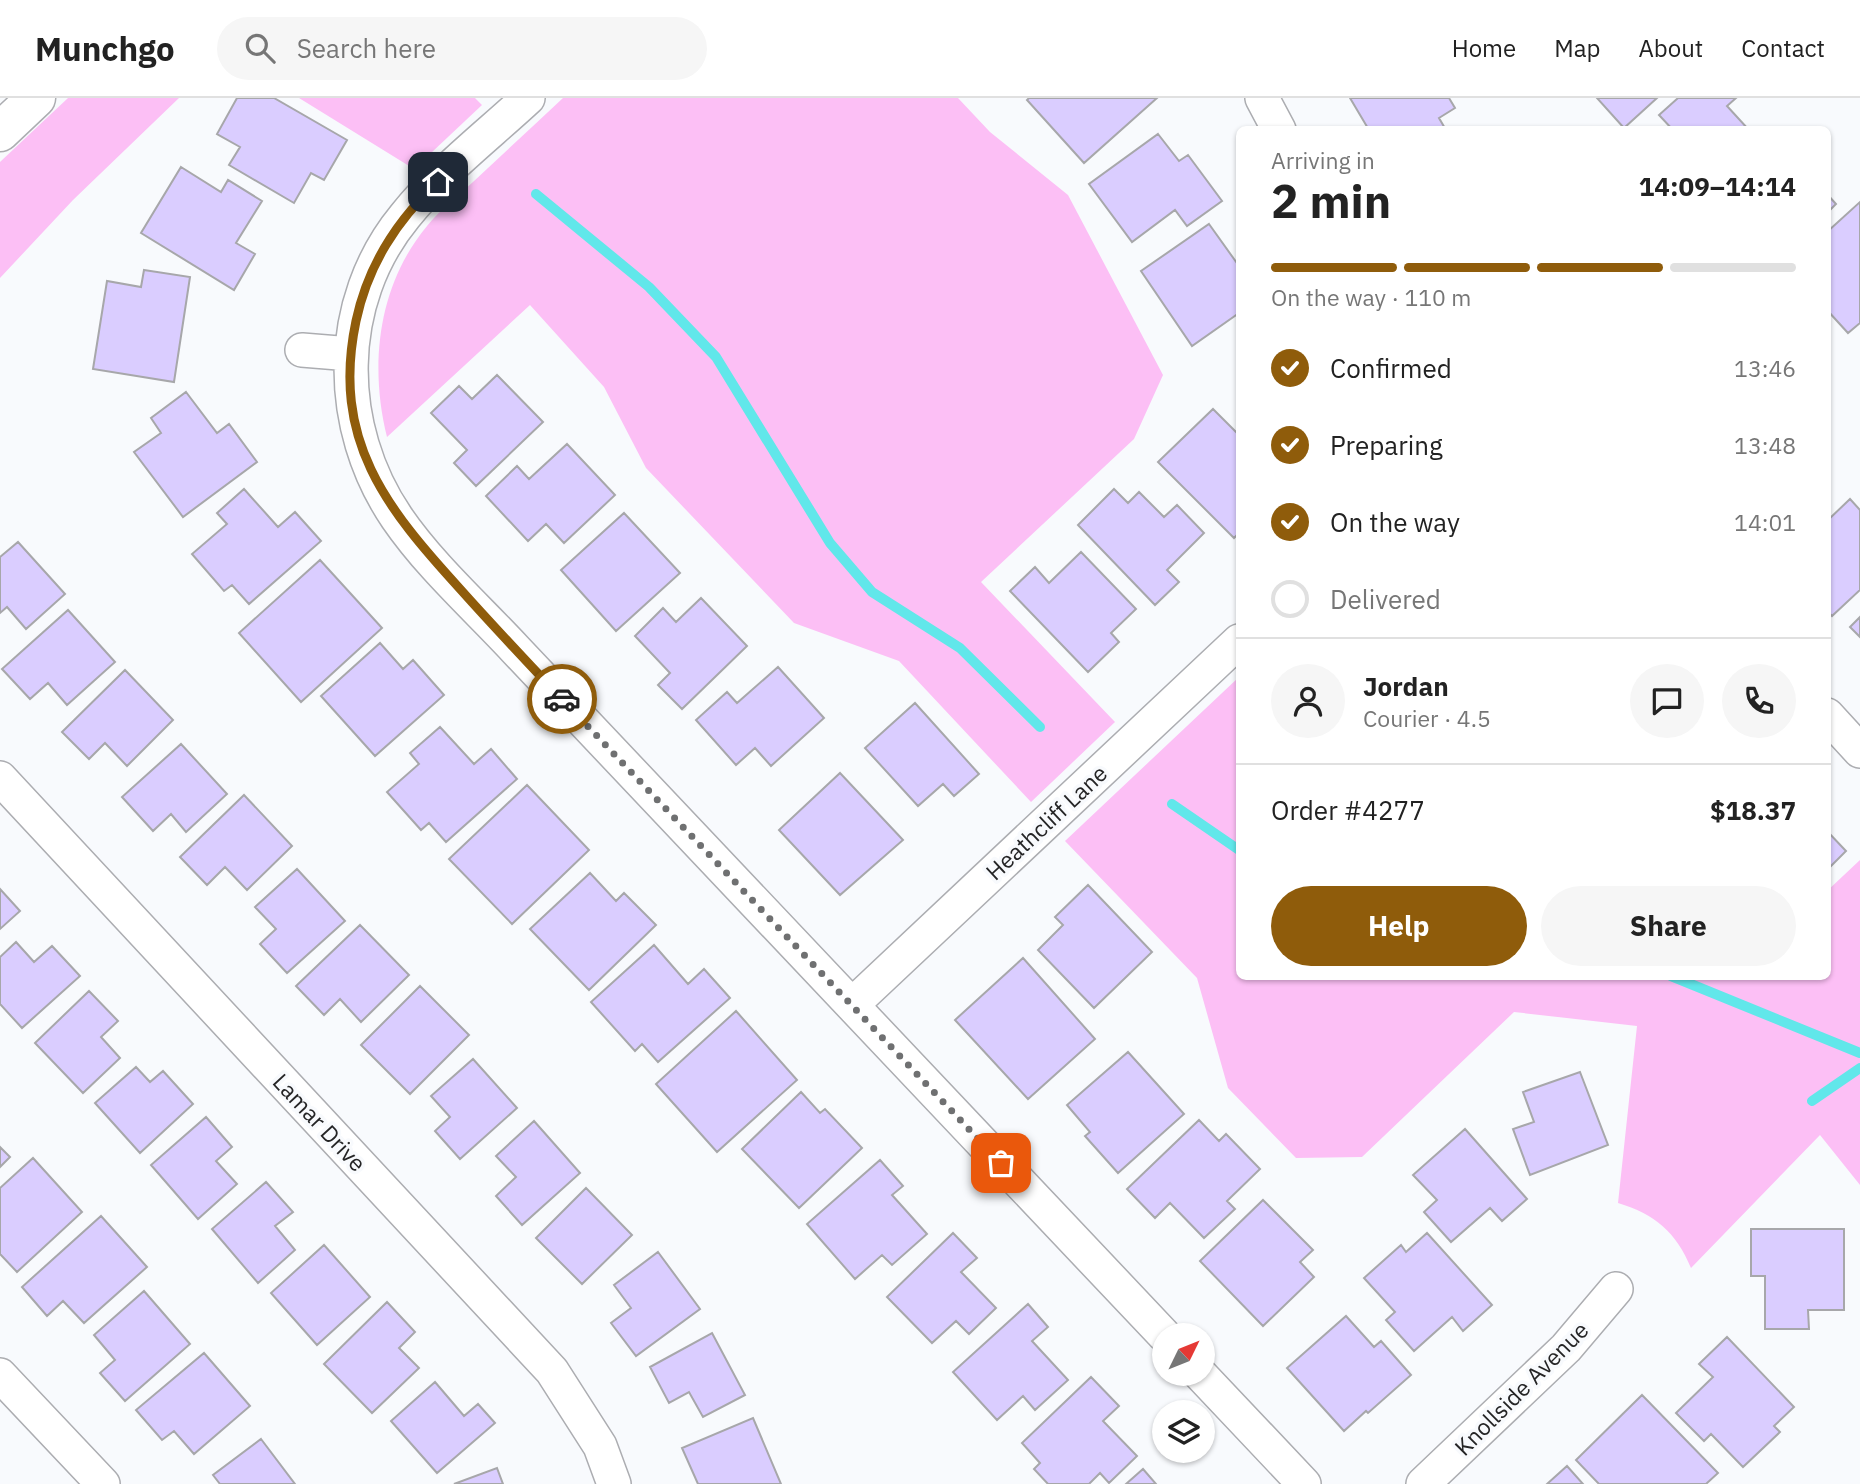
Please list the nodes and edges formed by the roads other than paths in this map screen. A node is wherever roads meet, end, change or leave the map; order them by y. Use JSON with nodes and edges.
{"nodes":[{"id":1,"x":36,"y":98,"type":"edge"},
{"id":2,"x":528,"y":98,"type":"edge"},
{"id":3,"x":1262,"y":98,"type":"edge"},
{"id":4,"x":1277,"y":126,"type":"edge"},
{"id":5,"x":0,"y":132,"type":"edge"},
{"id":6,"x":302,"y":350,"type":"dead end"},
{"id":7,"x":351,"y":354,"type":"junction"},
{"id":8,"x":1236,"y":644,"type":"edge"},
{"id":9,"x":1831,"y":719,"type":"edge"},
{"id":10,"x":1860,"y":751,"type":"edge"},
{"id":11,"x":0,"y":778,"type":"edge"},
{"id":12,"x":853,"y":1004,"type":"junction"},
{"id":13,"x":1616,"y":1289,"type":"dead end"},
{"id":14,"x":1153,"y":1323,"type":"edge"},
{"id":15,"x":0,"y":1375,"type":"edge"},
{"id":16,"x":1211,"y":1386,"type":"edge"},
{"id":17,"x":103,"y":1484,"type":"edge"},
{"id":18,"x":614,"y":1484,"type":"edge"},
{"id":19,"x":1304,"y":1484,"type":"edge"},
{"id":20,"x":1423,"y":1484,"type":"edge"}],
"edges":[{"from":1,"to":5,"type":"main road"},
{"from":2,"to":7,"type":"street"},
{"from":3,"to":4,"type":"street"},
{"from":6,"to":7,"type":"street"},
{"from":7,"to":12,"type":"street"},
{"from":8,"to":12,"type":"street","name":"Heathcliff Lane"},
{"from":9,"to":10,"type":"street"},
{"from":11,"to":18,"type":"street","name":"Lamar Drive"},
{"from":12,"to":14,"type":"street"},
{"from":13,"to":20,"type":"street","name":"Knollside Avenue"},
{"from":15,"to":17,"type":"street"},
{"from":16,"to":19,"type":"street"}]}
